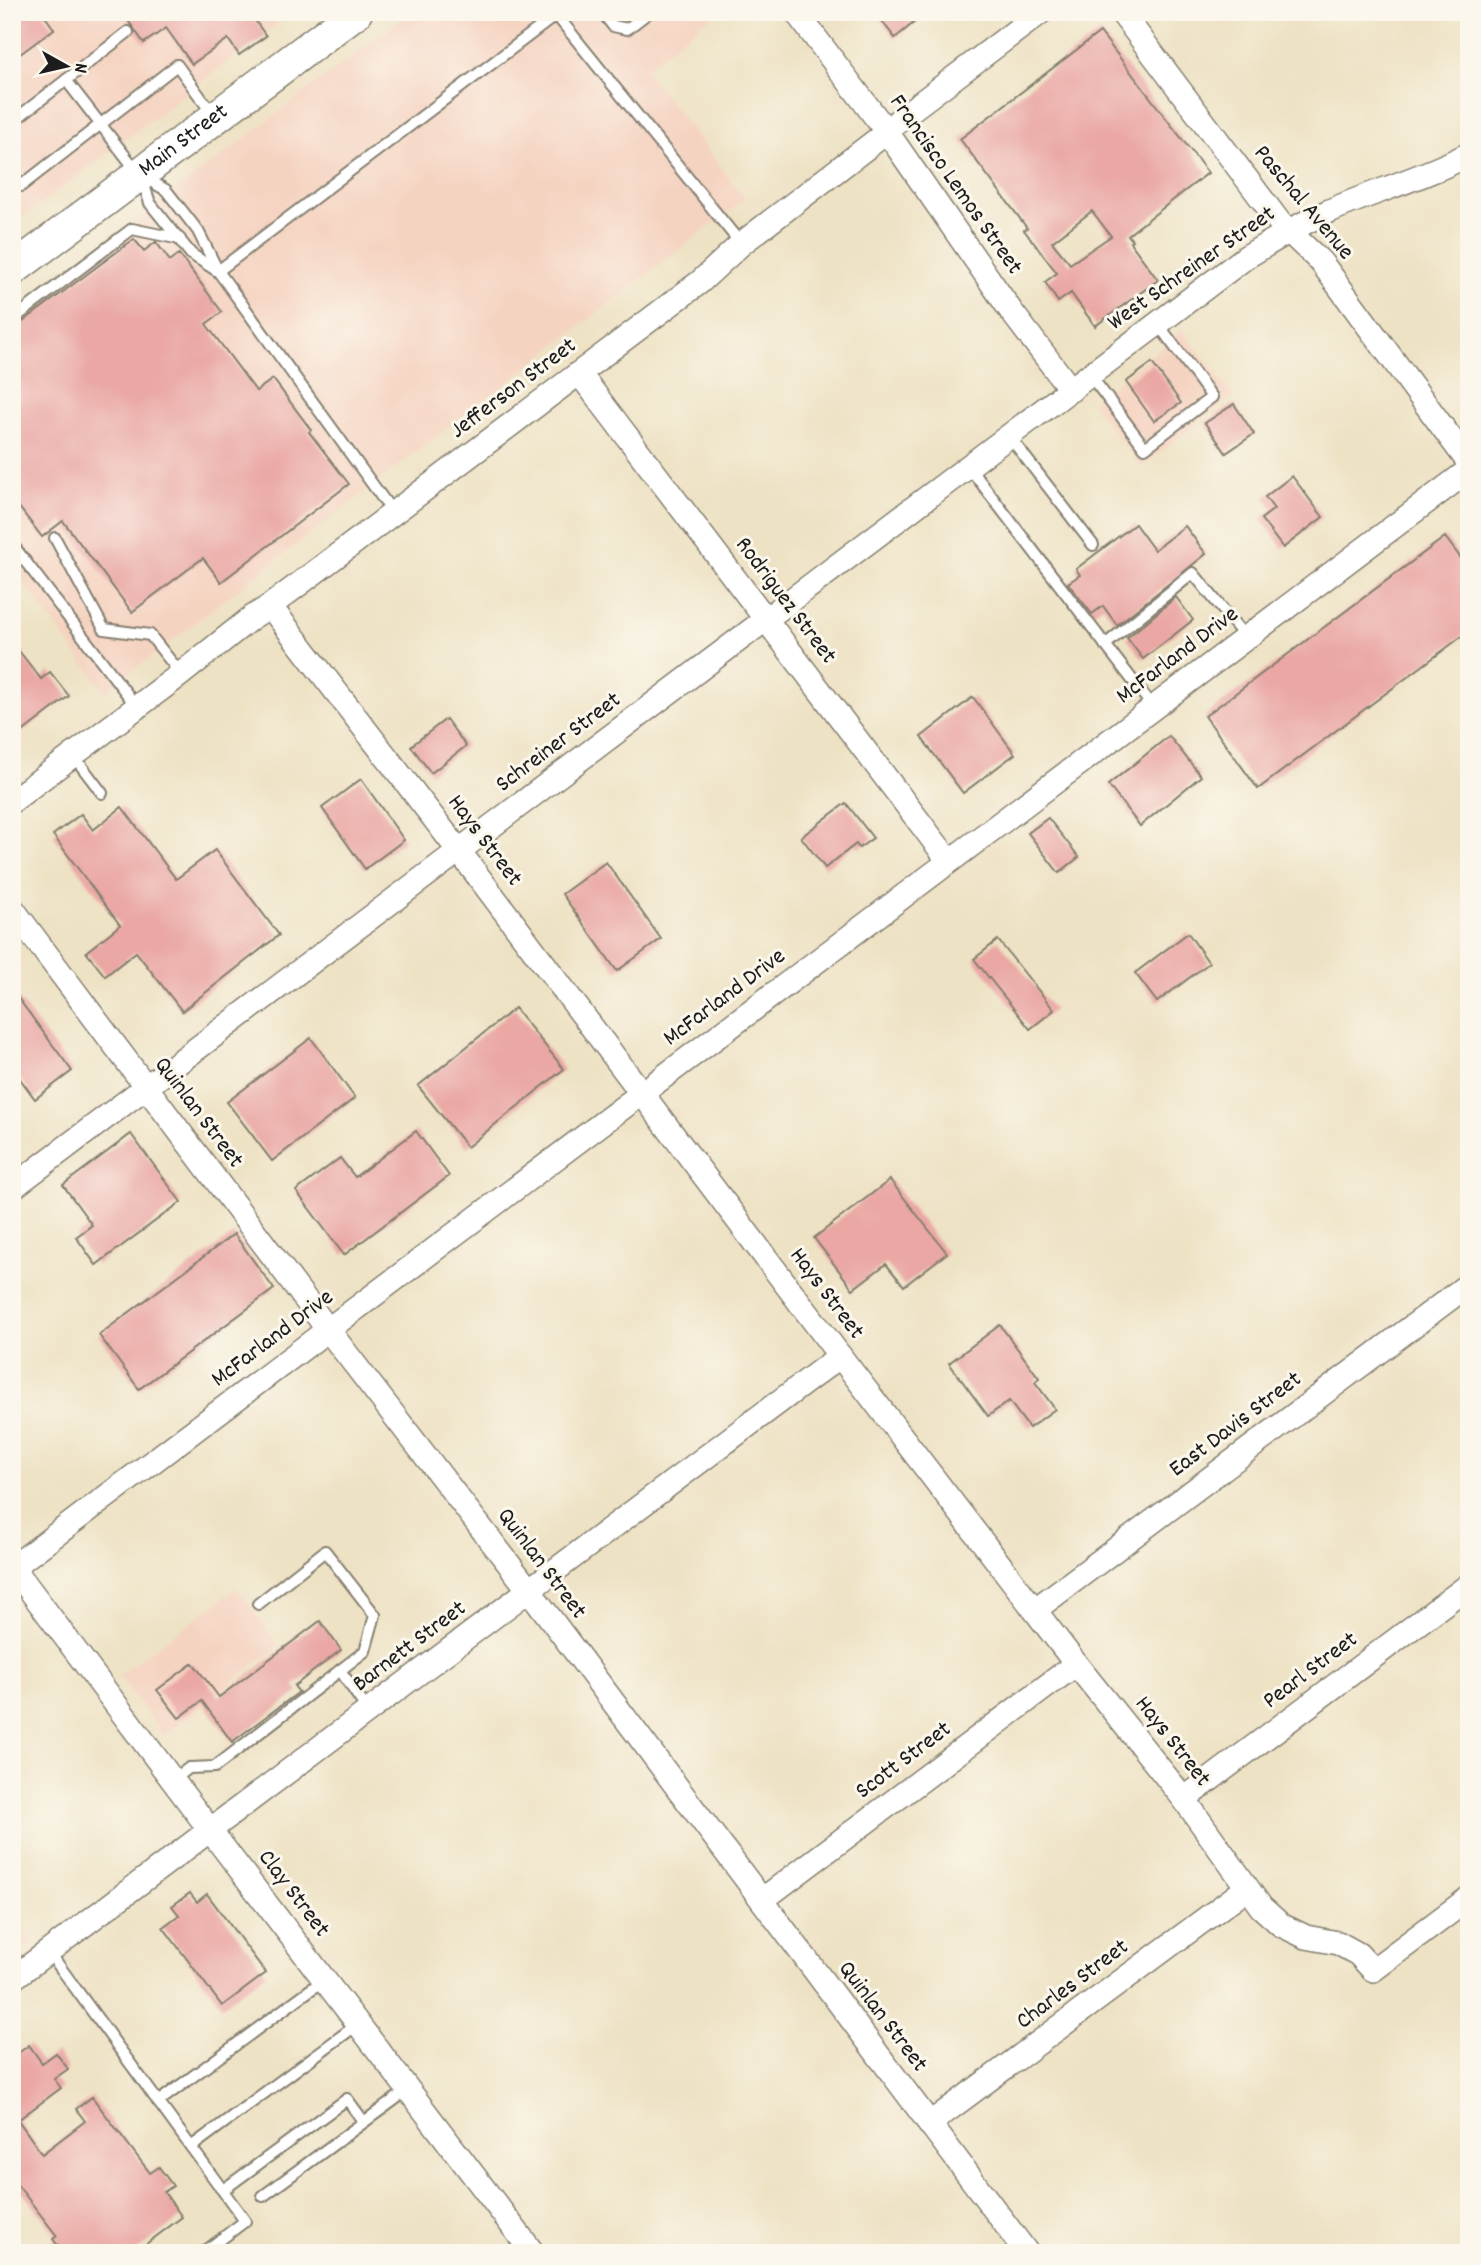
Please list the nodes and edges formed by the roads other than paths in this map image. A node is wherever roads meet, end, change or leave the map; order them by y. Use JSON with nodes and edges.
{"nodes":[{"id":1,"x":356,"y":12,"type":"edge"},
{"id":2,"x":602,"y":12,"type":"edge"},
{"id":3,"x":649,"y":12,"type":"edge"},
{"id":4,"x":796,"y":12,"type":"edge"},
{"id":5,"x":1041,"y":12,"type":"edge"},
{"id":6,"x":1121,"y":12,"type":"edge"},
{"id":7,"x":557,"y":13,"type":"edge"},
{"id":8,"x":128,"y":32,"type":"dead end"},
{"id":9,"x":66,"y":80,"type":"junction"},
{"id":10,"x":215,"y":118,"type":"junction"},
{"id":11,"x":12,"y":122,"type":"edge"},
{"id":12,"x":100,"y":125,"type":"junction"},
{"id":13,"x":887,"y":132,"type":"junction"},
{"id":14,"x":1469,"y":154,"type":"edge"},
{"id":15,"x":12,"y":175,"type":"edge"},
{"id":16,"x":140,"y":175,"type":"junction"},
{"id":17,"x":1289,"y":231,"type":"junction"},
{"id":18,"x":180,"y":239,"type":"junction"},
{"id":19,"x":741,"y":244,"type":"junction"},
{"id":20,"x":14,"y":266,"type":"edge"},
{"id":21,"x":218,"y":271,"type":"junction"},
{"id":22,"x":12,"y":320,"type":"edge"},
{"id":23,"x":1158,"y":324,"type":"junction"},
{"id":24,"x":579,"y":373,"type":"junction"},
{"id":25,"x":1090,"y":375,"type":"junction"},
{"id":26,"x":1071,"y":390,"type":"junction"},
{"id":27,"x":1009,"y":436,"type":"junction"},
{"id":28,"x":1469,"y":463,"type":"edge"},
{"id":29,"x":969,"y":467,"type":"junction"},
{"id":30,"x":1469,"y":470,"type":"edge"},
{"id":31,"x":394,"y":514,"type":"junction"},
{"id":32,"x":55,"y":538,"type":"dead end"},
{"id":33,"x":12,"y":544,"type":"edge"},
{"id":34,"x":1093,"y":545,"type":"dead end"},
{"id":35,"x":270,"y":606,"type":"junction"},
{"id":36,"x":766,"y":620,"type":"junction"},
{"id":37,"x":1246,"y":638,"type":"junction"},
{"id":38,"x":1105,"y":645,"type":"junction"},
{"id":39,"x":181,"y":674,"type":"junction"},
{"id":40,"x":137,"y":707,"type":"junction"},
{"id":41,"x":1153,"y":708,"type":"junction"},
{"id":42,"x":73,"y":755,"type":"junction"},
{"id":43,"x":102,"y":793,"type":"dead end"},
{"id":44,"x":12,"y":801,"type":"edge"},
{"id":45,"x":459,"y":851,"type":"junction"},
{"id":46,"x":949,"y":861,"type":"junction"},
{"id":47,"x":12,"y":908,"type":"edge"},
{"id":48,"x":146,"y":1086,"type":"junction"},
{"id":49,"x":641,"y":1094,"type":"junction"},
{"id":50,"x":12,"y":1188,"type":"edge"},
{"id":51,"x":1469,"y":1284,"type":"edge"},
{"id":52,"x":329,"y":1331,"type":"junction"},
{"id":53,"x":840,"y":1356,"type":"junction"},
{"id":54,"x":13,"y":1567,"type":"edge"},
{"id":55,"x":1469,"y":1585,"type":"edge"},
{"id":56,"x":529,"y":1590,"type":"junction"},
{"id":57,"x":258,"y":1604,"type":"dead end"},
{"id":58,"x":1036,"y":1609,"type":"junction"},
{"id":59,"x":1076,"y":1664,"type":"junction"},
{"id":60,"x":340,"y":1670,"type":"junction"},
{"id":61,"x":368,"y":1712,"type":"junction"},
{"id":62,"x":173,"y":1780,"type":"junction"},
{"id":63,"x":1184,"y":1798,"type":"junction"},
{"id":64,"x":210,"y":1830,"type":"junction"},
{"id":65,"x":1247,"y":1888,"type":"junction"},
{"id":66,"x":1469,"y":1898,"type":"edge"},
{"id":67,"x":762,"y":1900,"type":"junction"},
{"id":68,"x":49,"y":1952,"type":"junction"},
{"id":69,"x":14,"y":1973,"type":"edge"},
{"id":70,"x":325,"y":1979,"type":"junction"},
{"id":71,"x":358,"y":2023,"type":"junction"},
{"id":72,"x":409,"y":2089,"type":"junction"},
{"id":73,"x":158,"y":2102,"type":"junction"},
{"id":74,"x":364,"y":2122,"type":"junction"},
{"id":75,"x":929,"y":2124,"type":"junction"},
{"id":76,"x":191,"y":2147,"type":"junction"},
{"id":77,"x":223,"y":2190,"type":"junction"},
{"id":78,"x":264,"y":2196,"type":"dead end"},
{"id":79,"x":203,"y":2253,"type":"edge"},
{"id":80,"x":533,"y":2253,"type":"edge"},
{"id":81,"x":1027,"y":2253,"type":"edge"}],
"edges":[{"from":1,"to":10,"type":"main road","name":"Main Street"},
{"from":2,"to":3,"type":"lane"},
{"from":4,"to":13,"type":"street","name":"Francisco Lemos Street"},
{"from":5,"to":13,"type":"street","name":"Jefferson Street"},
{"from":6,"to":17,"type":"street","name":"Paschal Avenue"},
{"from":7,"to":19,"type":"lane"},
{"from":7,"to":21,"type":"lane"},
{"from":8,"to":9,"type":"lane"},
{"from":9,"to":11,"type":"lane"},
{"from":9,"to":12,"type":"lane"},
{"from":10,"to":12,"type":"lane"},
{"from":10,"to":16,"type":"main road","name":"Main Street"},
{"from":12,"to":15,"type":"lane"},
{"from":12,"to":16,"type":"lane"},
{"from":13,"to":19,"type":"street","name":"Jefferson Street"},
{"from":13,"to":26,"type":"street","name":"Francisco Lemos Street"},
{"from":14,"to":17,"type":"street","name":"West Schreiner Street"},
{"from":16,"to":18,"type":"lane"},
{"from":16,"to":20,"type":"main road","name":"Main Street"},
{"from":16,"to":21,"type":"lane"},
{"from":17,"to":23,"type":"street","name":"West Schreiner Street"},
{"from":17,"to":28,"type":"street","name":"Paschal Avenue"},
{"from":18,"to":21,"type":"lane"},
{"from":18,"to":22,"type":"lane"},
{"from":19,"to":24,"type":"street","name":"Jefferson Street"},
{"from":21,"to":31,"type":"lane"},
{"from":23,"to":25,"type":"street","name":"West Schreiner Street"},
{"from":23,"to":25,"type":"lane"},
{"from":24,"to":31,"type":"street","name":"Jefferson Street"},
{"from":24,"to":36,"type":"street","name":"Rodriguez Street"},
{"from":25,"to":26,"type":"street","name":"West Schreiner Street"},
{"from":26,"to":27,"type":"street","name":"West Schreiner Street"},
{"from":27,"to":29,"type":"street","name":"West Schreiner Street"},
{"from":27,"to":34,"type":"lane"},
{"from":29,"to":36,"type":"street","name":"Schreiner Street"},
{"from":29,"to":38,"type":"lane"},
{"from":30,"to":37,"type":"street","name":"McFarland Drive"},
{"from":31,"to":35,"type":"street","name":"Jefferson Street"},
{"from":32,"to":39,"type":"lane"},
{"from":33,"to":40,"type":"lane"},
{"from":35,"to":39,"type":"street","name":"Jefferson Street"},
{"from":35,"to":45,"type":"street","name":"Hays Street"},
{"from":36,"to":45,"type":"street","name":"Schreiner Street"},
{"from":36,"to":46,"type":"street","name":"Rodriguez Street"},
{"from":37,"to":38,"type":"lane"},
{"from":37,"to":41,"type":"street","name":"McFarland Drive"},
{"from":38,"to":41,"type":"lane"},
{"from":39,"to":40,"type":"street","name":"Jefferson Street"},
{"from":40,"to":42,"type":"street","name":"Jefferson Street"},
{"from":41,"to":46,"type":"street","name":"McFarland Drive"},
{"from":42,"to":43,"type":"lane"},
{"from":42,"to":44,"type":"street","name":"Jefferson Street"},
{"from":45,"to":48,"type":"street","name":"Schreiner Street"},
{"from":45,"to":49,"type":"street","name":"Hays Street"},
{"from":46,"to":49,"type":"street","name":"McFarland Drive"},
{"from":47,"to":48,"type":"street","name":"Quinlan Street"},
{"from":48,"to":50,"type":"street","name":"Schreiner Street"},
{"from":48,"to":52,"type":"street","name":"Quinlan Street"},
{"from":49,"to":52,"type":"street","name":"McFarland Drive"},
{"from":49,"to":53,"type":"street","name":"Hays Street"},
{"from":51,"to":58,"type":"street","name":"East Davis Street"},
{"from":52,"to":54,"type":"street","name":"McFarland Drive"},
{"from":52,"to":56,"type":"street","name":"Quinlan Street"},
{"from":53,"to":56,"type":"street","name":"Barnett Street"},
{"from":53,"to":58,"type":"street","name":"Hays Street"},
{"from":54,"to":62,"type":"street","name":"Clay Street"},
{"from":55,"to":63,"type":"street","name":"Pearl Street"},
{"from":56,"to":61,"type":"street","name":"Barnett Street"},
{"from":56,"to":67,"type":"street","name":"Quinlan Street"},
{"from":57,"to":60,"type":"lane"},
{"from":58,"to":59,"type":"street","name":"Hays Street"},
{"from":59,"to":63,"type":"street","name":"Hays Street"},
{"from":59,"to":67,"type":"street","name":"Scott Street"},
{"from":60,"to":61,"type":"lane"},
{"from":60,"to":62,"type":"lane"},
{"from":61,"to":64,"type":"street","name":"Barnett Street"},
{"from":62,"to":64,"type":"street","name":"Clay Street"},
{"from":63,"to":65,"type":"street","name":"Hays Street"},
{"from":64,"to":68,"type":"street","name":"Barnett Street"},
{"from":64,"to":70,"type":"street","name":"Clay Street"},
{"from":65,"to":66,"type":"street","name":"Hays Street"},
{"from":65,"to":75,"type":"street","name":"Charles Street"},
{"from":67,"to":75,"type":"street","name":"Quinlan Street"},
{"from":68,"to":69,"type":"street","name":"Barnett Street"},
{"from":68,"to":73,"type":"lane"},
{"from":70,"to":71,"type":"street","name":"Clay Street"},
{"from":70,"to":73,"type":"lane"},
{"from":71,"to":72,"type":"street","name":"Clay Street"},
{"from":71,"to":76,"type":"lane"},
{"from":72,"to":74,"type":"lane"},
{"from":72,"to":80,"type":"street","name":"Clay Street"},
{"from":73,"to":76,"type":"lane"},
{"from":74,"to":77,"type":"lane"},
{"from":74,"to":78,"type":"lane"},
{"from":75,"to":81,"type":"street","name":"Quinlan Street"},
{"from":76,"to":77,"type":"lane"},
{"from":77,"to":79,"type":"lane"}]}
